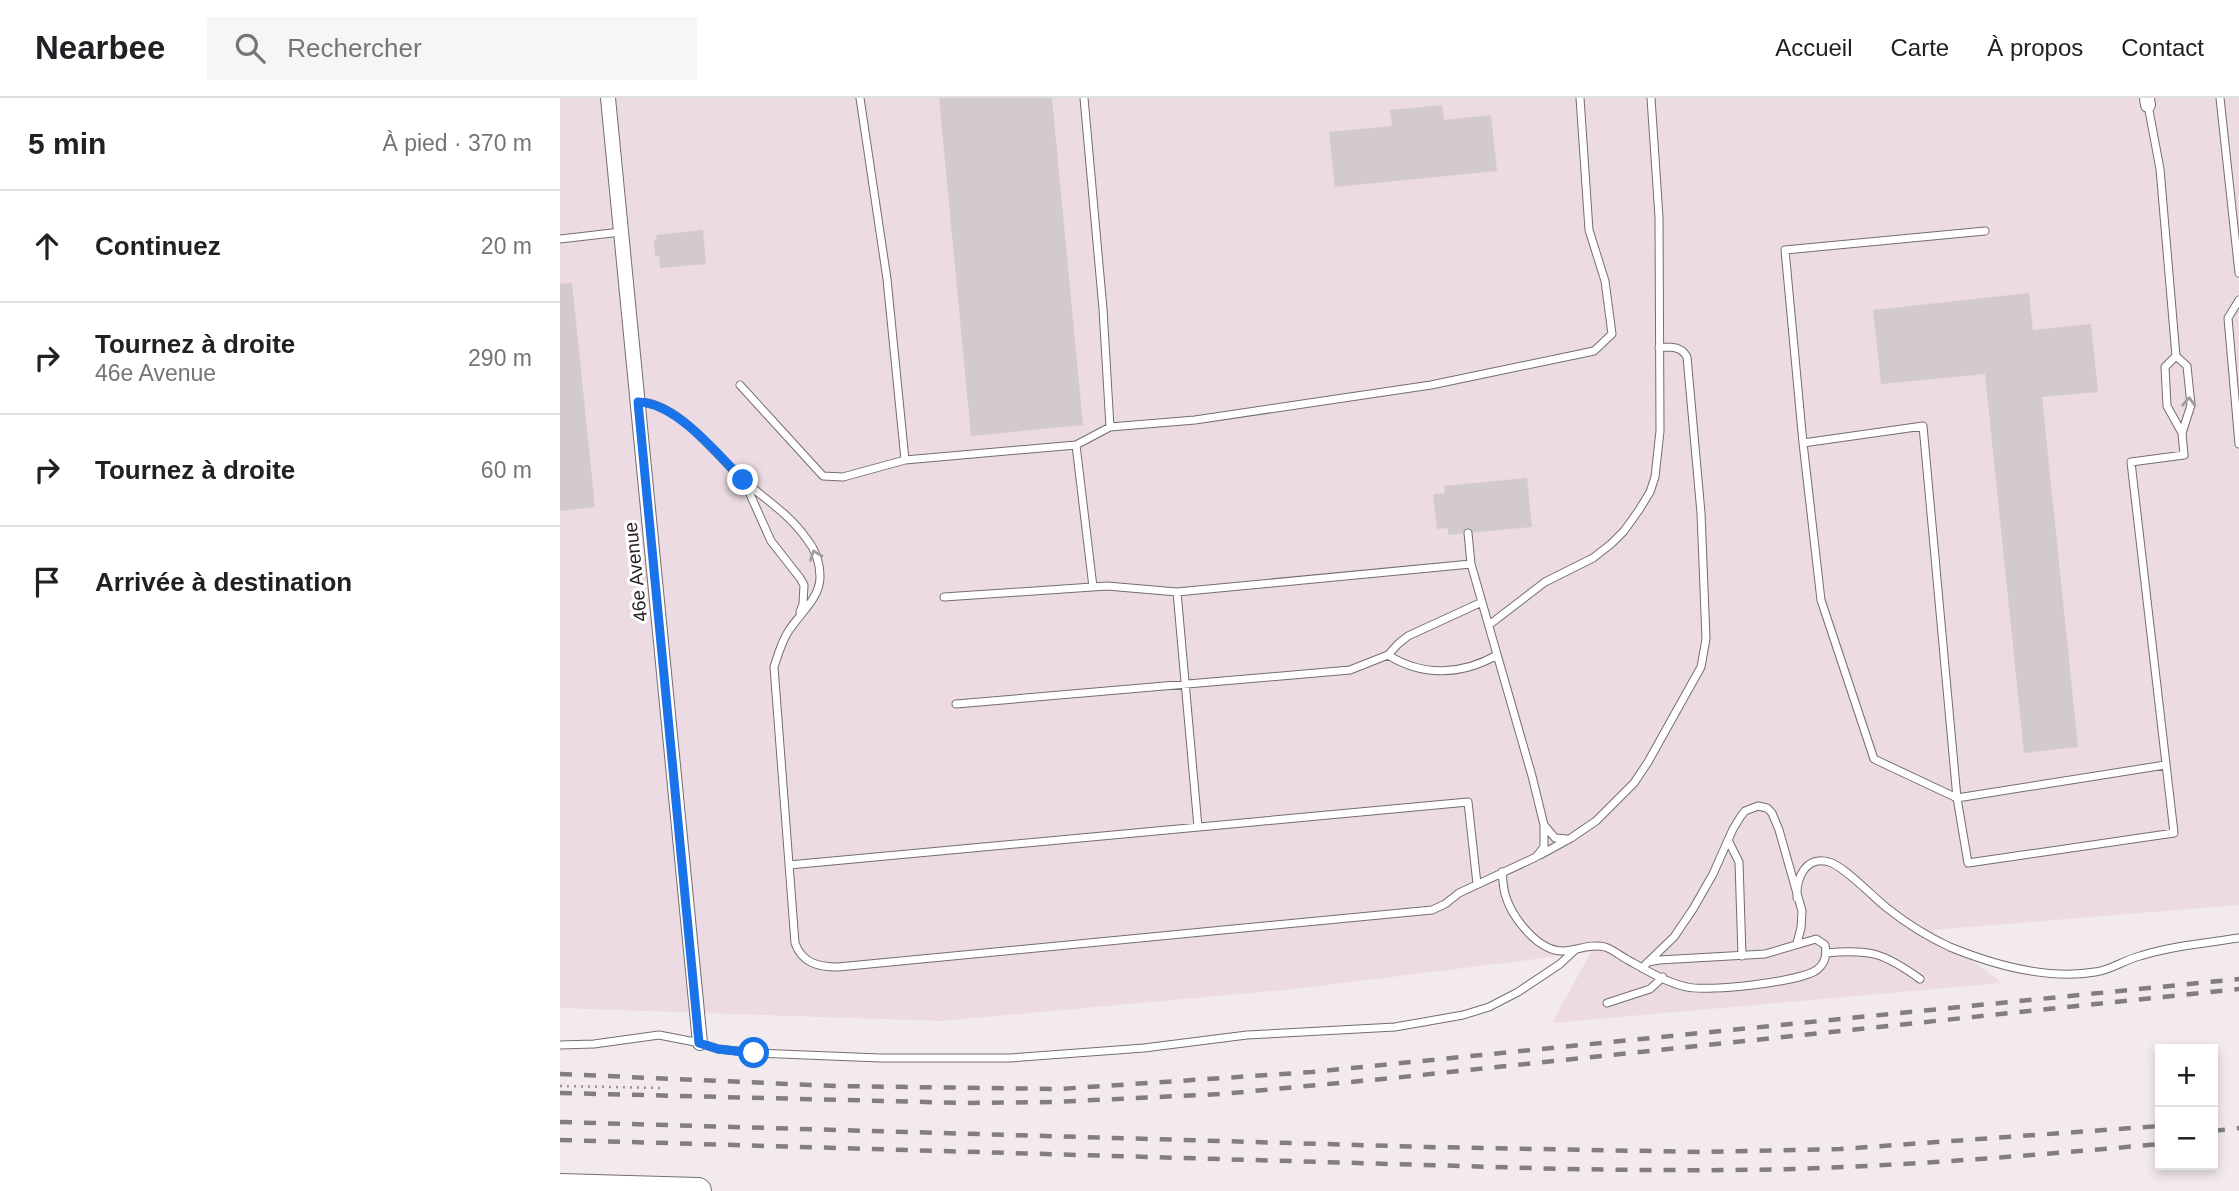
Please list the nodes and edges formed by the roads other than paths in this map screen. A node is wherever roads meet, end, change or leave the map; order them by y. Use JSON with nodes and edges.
{"nodes":[{"id":1,"x":608,"y":98,"type":"edge"},
{"id":2,"x":860,"y":98,"type":"edge"},
{"id":3,"x":1084,"y":98,"type":"edge"},
{"id":4,"x":1580,"y":98,"type":"edge"},
{"id":5,"x":1651,"y":98,"type":"edge"},
{"id":6,"x":2220,"y":98,"type":"edge"},
{"id":7,"x":2148,"y":102,"type":"edge"},
{"id":8,"x":1984,"y":230,"type":"dead end"},
{"id":9,"x":621,"y":232,"type":"junction"},
{"id":10,"x":560,"y":239,"type":"edge"},
{"id":11,"x":2239,"y":273,"type":"edge"},
{"id":12,"x":2239,"y":300,"type":"edge"},
{"id":13,"x":1659,"y":347,"type":"junction"},
{"id":14,"x":2176,"y":356,"type":"junction"},
{"id":15,"x":740,"y":385,"type":"dead end"},
{"id":16,"x":638,"y":402,"type":"junction"},
{"id":17,"x":1110,"y":427,"type":"junction"},
{"id":18,"x":2182,"y":433,"type":"junction"},
{"id":19,"x":1803,"y":443,"type":"junction"},
{"id":20,"x":2239,"y":444,"type":"edge"},
{"id":21,"x":1076,"y":445,"type":"junction"},
{"id":22,"x":905,"y":460,"type":"junction"},
{"id":23,"x":743,"y":480,"type":"junction"},
{"id":24,"x":1468,"y":533,"type":"dead end"},
{"id":25,"x":1471,"y":564,"type":"junction"},
{"id":26,"x":1093,"y":587,"type":"junction"},
{"id":27,"x":1177,"y":592,"type":"junction"},
{"id":28,"x":944,"y":597,"type":"dead end"},
{"id":29,"x":1482,"y":602,"type":"junction"},
{"id":30,"x":799,"y":615,"type":"junction"},
{"id":31,"x":1489,"y":625,"type":"junction"},
{"id":32,"x":1388,"y":655,"type":"junction"},
{"id":33,"x":1497,"y":655,"type":"junction"},
{"id":34,"x":1185,"y":685,"type":"junction"},
{"id":35,"x":956,"y":704,"type":"dead end"},
{"id":36,"x":2165,"y":765,"type":"junction"},
{"id":37,"x":1956,"y":798,"type":"junction"},
{"id":38,"x":1544,"y":825,"type":"junction"},
{"id":39,"x":1198,"y":827,"type":"junction"},
{"id":40,"x":1571,"y":838,"type":"junction"},
{"id":41,"x":1728,"y":840,"type":"junction"},
{"id":42,"x":1536,"y":856,"type":"junction"},
{"id":43,"x":789,"y":865,"type":"junction"},
{"id":44,"x":1502,"y":872,"type":"junction"},
{"id":45,"x":1478,"y":884,"type":"junction"},
{"id":46,"x":1797,"y":898,"type":"junction"},
{"id":47,"x":2239,"y":938,"type":"edge"},
{"id":48,"x":1797,"y":943,"type":"junction"},
{"id":49,"x":1575,"y":950,"type":"junction"},
{"id":50,"x":1826,"y":953,"type":"junction"},
{"id":51,"x":1742,"y":956,"type":"junction"},
{"id":52,"x":1646,"y":965,"type":"junction"},
{"id":53,"x":1663,"y":977,"type":"junction"},
{"id":54,"x":1920,"y":979,"type":"dead end"},
{"id":55,"x":1607,"y":1003,"type":"dead end"},
{"id":56,"x":699,"y":1043,"type":"junction"},
{"id":57,"x":560,"y":1045,"type":"edge"},
{"id":58,"x":560,"y":1187,"type":"edge"},
{"id":59,"x":698,"y":1191,"type":"edge"}],
"edges":[{"from":1,"to":9,"type":"street","name":"46e Avenue"},
{"from":2,"to":22,"type":"lane"},
{"from":3,"to":17,"type":"lane"},
{"from":4,"to":17,"type":"lane"},
{"from":5,"to":13,"type":"lane"},
{"from":6,"to":11,"type":"lane"},
{"from":7,"to":14,"type":"lane"},
{"from":8,"to":19,"type":"lane"},
{"from":9,"to":10,"type":"lane"},
{"from":9,"to":16,"type":"street","name":"46e Avenue"},
{"from":12,"to":20,"type":"lane"},
{"from":13,"to":31,"type":"lane"},
{"from":13,"to":40,"type":"lane"},
{"from":18,"to":14,"type":"lane","one_way":true},
{"from":14,"to":18,"type":"lane"},
{"from":15,"to":22,"type":"lane"},
{"from":16,"to":23,"type":"lane"},
{"from":16,"to":56,"type":"street","name":"46e Avenue"},
{"from":17,"to":21,"type":"lane"},
{"from":18,"to":36,"type":"lane"},
{"from":19,"to":37,"type":"lane"},
{"from":19,"to":37,"type":"lane"},
{"from":21,"to":22,"type":"lane"},
{"from":21,"to":26,"type":"lane"},
{"from":23,"to":30,"type":"lane"},
{"from":30,"to":23,"type":"lane","one_way":true},
{"from":24,"to":25,"type":"lane"},
{"from":25,"to":27,"type":"lane"},
{"from":25,"to":29,"type":"lane"},
{"from":26,"to":27,"type":"lane"},
{"from":26,"to":28,"type":"lane"},
{"from":27,"to":34,"type":"lane"},
{"from":29,"to":31,"type":"lane"},
{"from":29,"to":32,"type":"lane"},
{"from":30,"to":43,"type":"lane"},
{"from":31,"to":33,"type":"lane"},
{"from":32,"to":33,"type":"lane"},
{"from":32,"to":34,"type":"lane"},
{"from":33,"to":38,"type":"lane"},
{"from":34,"to":35,"type":"lane"},
{"from":34,"to":39,"type":"lane"},
{"from":36,"to":37,"type":"lane"},
{"from":36,"to":37,"type":"lane"},
{"from":38,"to":40,"type":"lane"},
{"from":38,"to":42,"type":"lane"},
{"from":39,"to":43,"type":"lane"},
{"from":39,"to":45,"type":"lane"},
{"from":40,"to":42,"type":"lane"},
{"from":41,"to":46,"type":"lane"},
{"from":41,"to":51,"type":"lane"},
{"from":41,"to":52,"type":"lane"},
{"from":42,"to":44,"type":"lane"},
{"from":43,"to":45,"type":"lane"},
{"from":44,"to":45,"type":"lane"},
{"from":44,"to":49,"type":"lane"},
{"from":46,"to":47,"type":"lane"},
{"from":46,"to":48,"type":"lane"},
{"from":48,"to":50,"type":"lane"},
{"from":48,"to":51,"type":"lane"},
{"from":49,"to":52,"type":"lane"},
{"from":49,"to":56,"type":"lane"},
{"from":50,"to":53,"type":"lane"},
{"from":50,"to":54,"type":"lane"},
{"from":51,"to":52,"type":"lane"},
{"from":52,"to":53,"type":"lane"},
{"from":53,"to":55,"type":"lane"},
{"from":56,"to":57,"type":"lane"},
{"from":58,"to":59,"type":"highway"}]}
